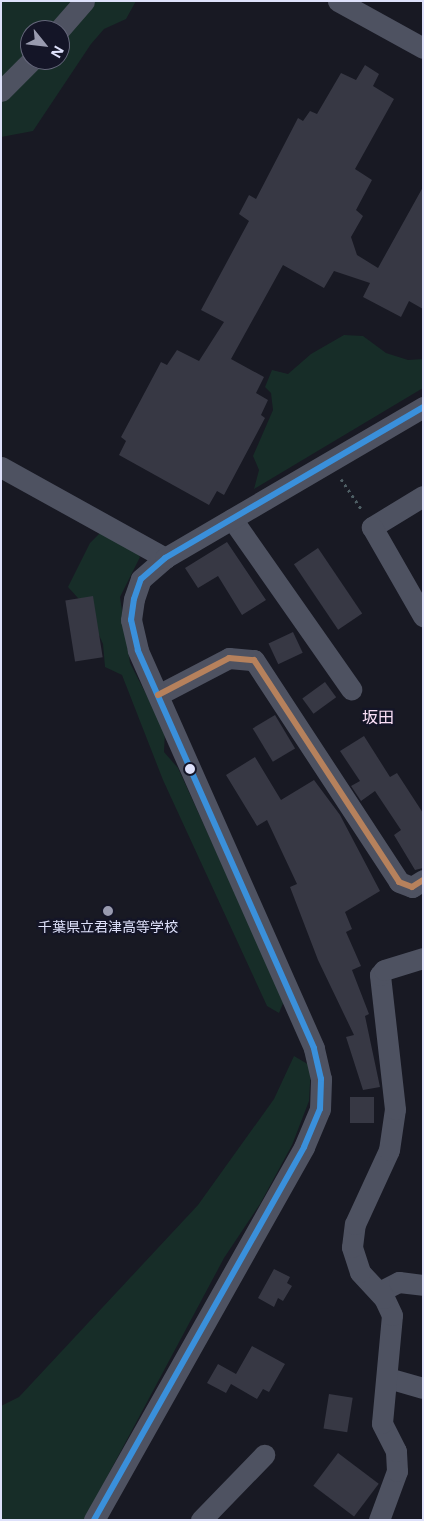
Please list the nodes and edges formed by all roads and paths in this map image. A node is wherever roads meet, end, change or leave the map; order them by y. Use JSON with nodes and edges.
{"nodes":[{"id":1,"x":84,"y":1,"type":"edge"},
{"id":2,"x":338,"y":1,"type":"edge"},
{"id":3,"x":68,"y":20,"type":"edge"},
{"id":4,"x":423,"y":48,"type":"edge"},
{"id":5,"x":22,"y":70,"type":"edge"},
{"id":6,"x":1,"y":91,"type":"edge"},
{"id":7,"x":423,"y":407,"type":"edge"},
{"id":8,"x":330,"y":461,"type":"junction"},
{"id":9,"x":1,"y":467,"type":"edge"},
{"id":10,"x":423,"y":496,"type":"edge"},
{"id":11,"x":232,"y":518,"type":"junction"},
{"id":12,"x":372,"y":527,"type":"junction"},
{"id":13,"x":165,"y":558,"type":"junction"},
{"id":14,"x":423,"y":616,"type":"edge"},
{"id":15,"x":352,"y":688,"type":"dead end"},
{"id":16,"x":158,"y":695,"type":"junction"},
{"id":17,"x":423,"y":880,"type":"edge"},
{"id":18,"x":423,"y":958,"type":"edge"},
{"id":19,"x":423,"y":1285,"type":"edge"},
{"id":20,"x":379,"y":1292,"type":"junction"},
{"id":21,"x":388,"y":1378,"type":"junction"},
{"id":22,"x":423,"y":1388,"type":"edge"},
{"id":23,"x":264,"y":1455,"type":"dead end"},
{"id":24,"x":101,"y":1518,"type":"edge"},
{"id":25,"x":201,"y":1520,"type":"edge"},
{"id":26,"x":379,"y":1520,"type":"edge"}],
"edges":[{"from":1,"to":3,"type":"street"},
{"from":2,"to":4,"type":"street"},
{"from":5,"to":6,"type":"street"},
{"from":7,"to":8,"type":"street"},
{"from":8,"to":11,"type":"street"},
{"from":8,"to":12,"type":"path"},
{"from":9,"to":13,"type":"street"},
{"from":10,"to":12,"type":"street"},
{"from":11,"to":13,"type":"street"},
{"from":11,"to":15,"type":"street"},
{"from":12,"to":14,"type":"street"},
{"from":13,"to":16,"type":"street"},
{"from":16,"to":17,"type":"street"},
{"from":16,"to":24,"type":"street"},
{"from":18,"to":20,"type":"street"},
{"from":19,"to":20,"type":"street"},
{"from":20,"to":21,"type":"street"},
{"from":21,"to":22,"type":"street"},
{"from":21,"to":26,"type":"street"},
{"from":23,"to":25,"type":"street"}]}
